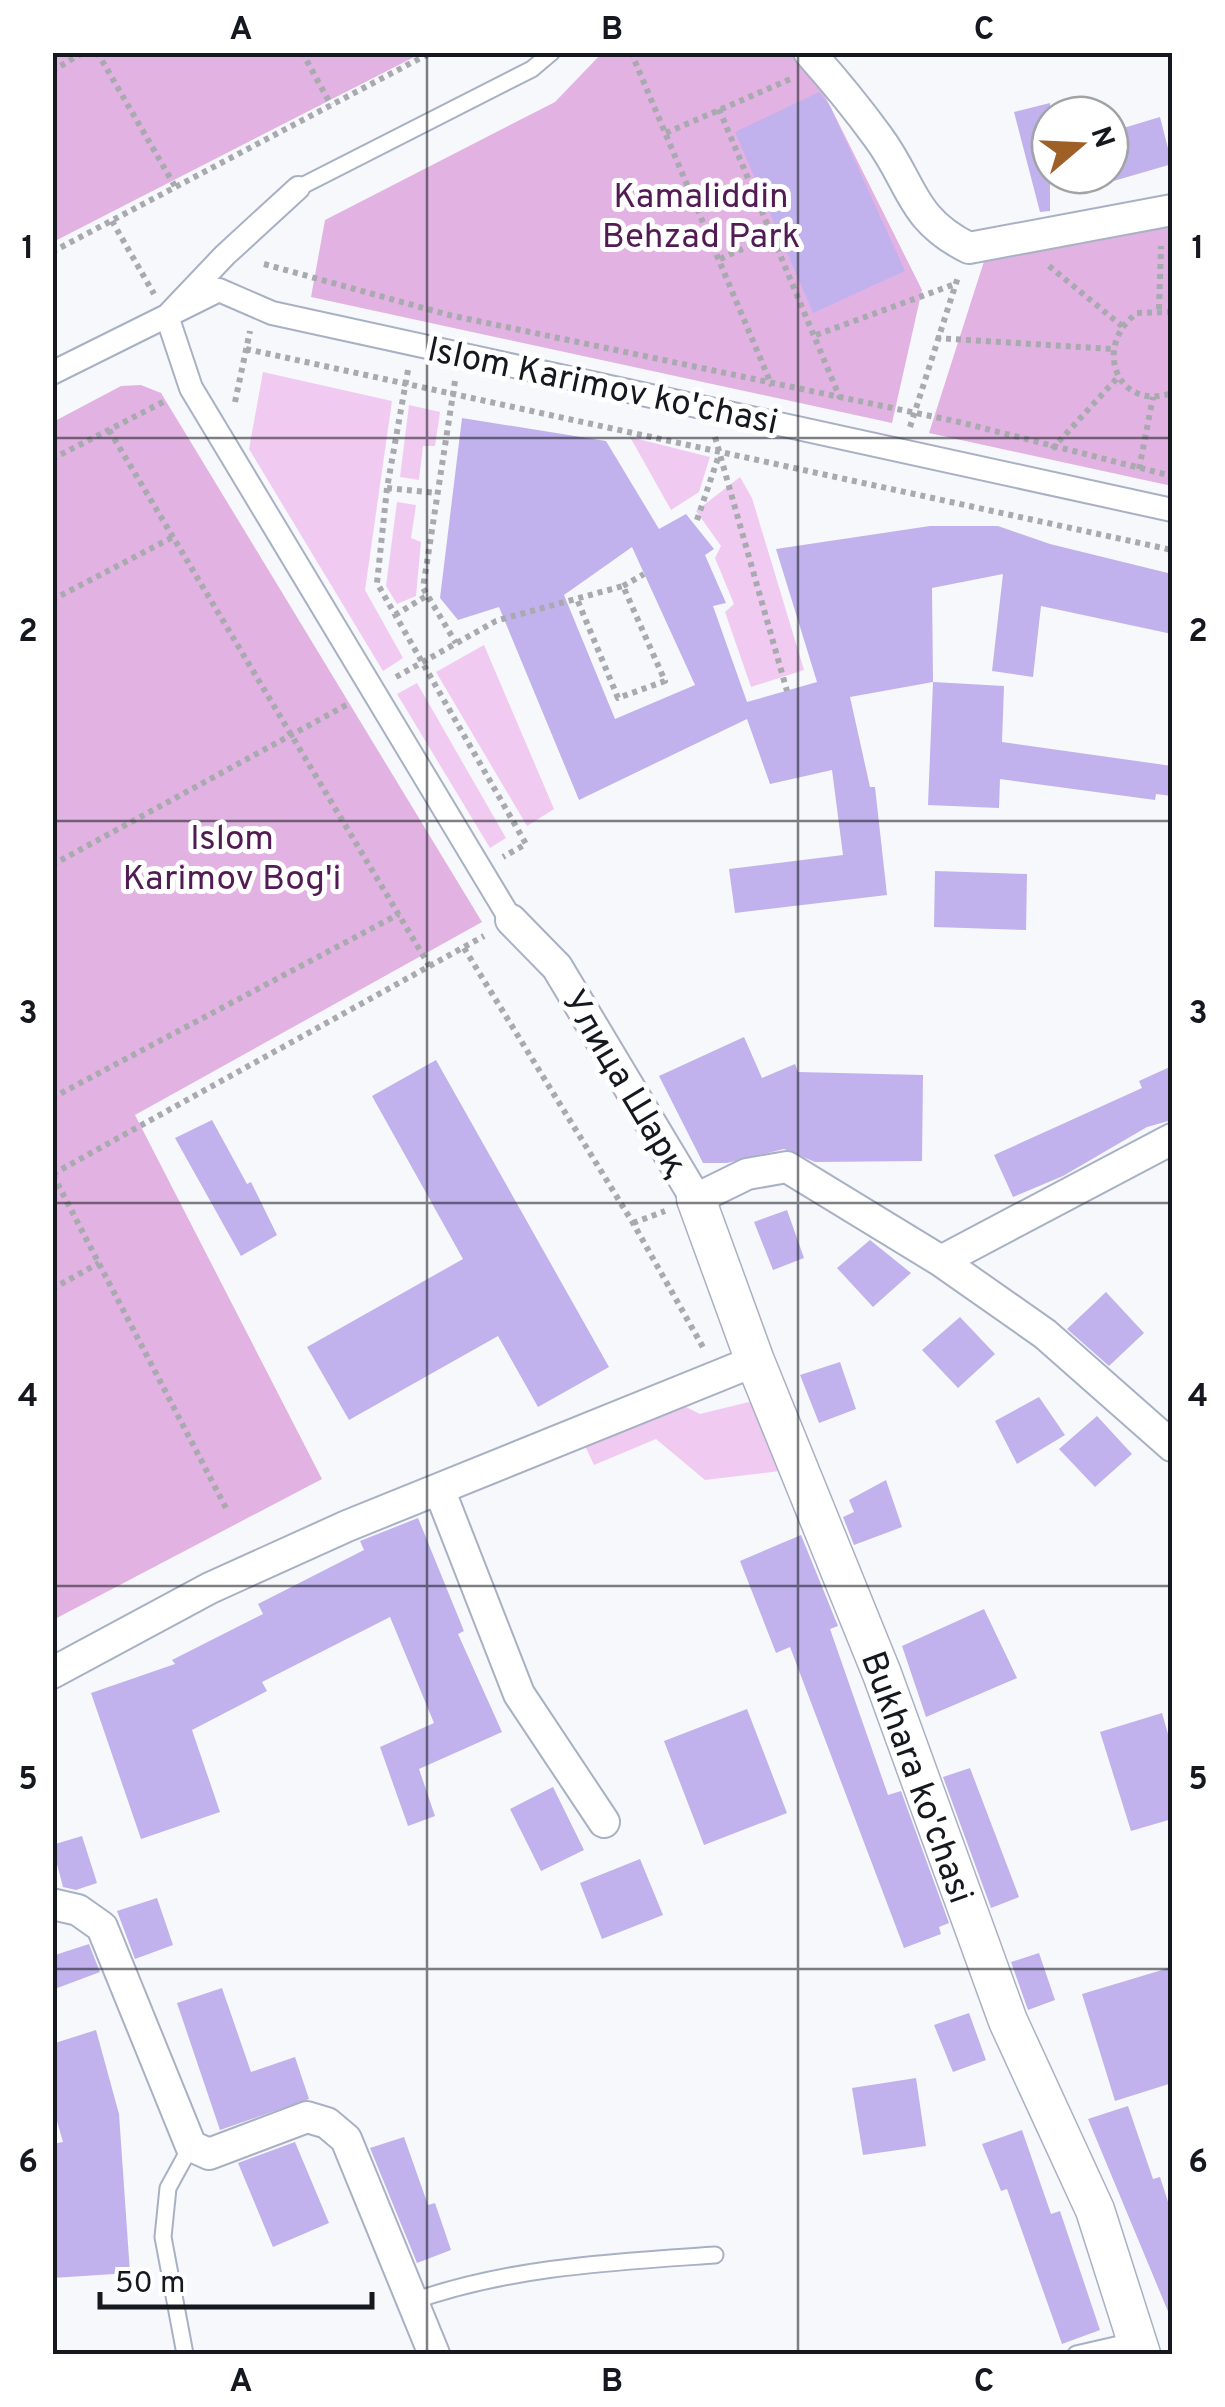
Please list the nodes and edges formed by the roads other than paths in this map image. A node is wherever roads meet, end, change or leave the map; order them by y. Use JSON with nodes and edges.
{"nodes":[{"id":1,"x":552,"y":52,"type":"edge"},
{"id":2,"x":815,"y":59,"type":"edge"},
{"id":3,"x":298,"y":188,"type":"joint"},
{"id":4,"x":1167,"y":210,"type":"edge"},
{"id":5,"x":167,"y":316,"type":"junction"},
{"id":6,"x":52,"y":373,"type":"edge"},
{"id":7,"x":1172,"y":510,"type":"edge"},
{"id":8,"x":512,"y":920,"type":"joint"},
{"id":9,"x":1172,"y":1139,"type":"edge"},
{"id":10,"x":696,"y":1199,"type":"junction"},
{"id":11,"x":941,"y":1260,"type":"junction"},
{"id":12,"x":755,"y":1362,"type":"junction"},
{"id":13,"x":1172,"y":1446,"type":"edge"},
{"id":14,"x":439,"y":1488,"type":"junction"},
{"id":15,"x":52,"y":1673,"type":"edge"},
{"id":16,"x":604,"y":1822,"type":"dead end"},
{"id":17,"x":52,"y":1904,"type":"edge"},
{"id":18,"x":191,"y":2146,"type":"junction"},
{"id":19,"x":716,"y":2254,"type":"dead end"},
{"id":20,"x":411,"y":2302,"type":"junction"},
{"id":21,"x":1139,"y":2347,"type":"edge"},
{"id":22,"x":185,"y":2354,"type":"edge"},
{"id":23,"x":434,"y":2354,"type":"edge"},
{"id":24,"x":1076,"y":2354,"type":"edge"}],
"edges":[{"from":1,"to":3,"type":"lane"},
{"from":2,"to":4,"type":"street"},
{"from":3,"to":5,"type":"street"},
{"from":5,"to":6,"type":"street","name":"Islom Karimov ko'chasi"},
{"from":5,"to":7,"type":"street","name":"Islom Karimov ko'chasi"},
{"from":5,"to":8,"type":"street"},
{"from":8,"to":10,"type":"street","name":"Улица Шарқ"},
{"from":9,"to":11,"type":"street"},
{"from":10,"to":11,"type":"street"},
{"from":10,"to":12,"type":"street","name":"Bukhara ko'chasi"},
{"from":11,"to":13,"type":"street"},
{"from":12,"to":14,"type":"street"},
{"from":12,"to":21,"type":"street","name":"Bukhara ko'chasi"},
{"from":14,"to":15,"type":"street"},
{"from":14,"to":16,"type":"street"},
{"from":17,"to":18,"type":"street"},
{"from":18,"to":20,"type":"street"},
{"from":18,"to":22,"type":"lane"},
{"from":19,"to":20,"type":"lane"},
{"from":20,"to":23,"type":"street"},
{"from":21,"to":24,"type":"lane"}]}
